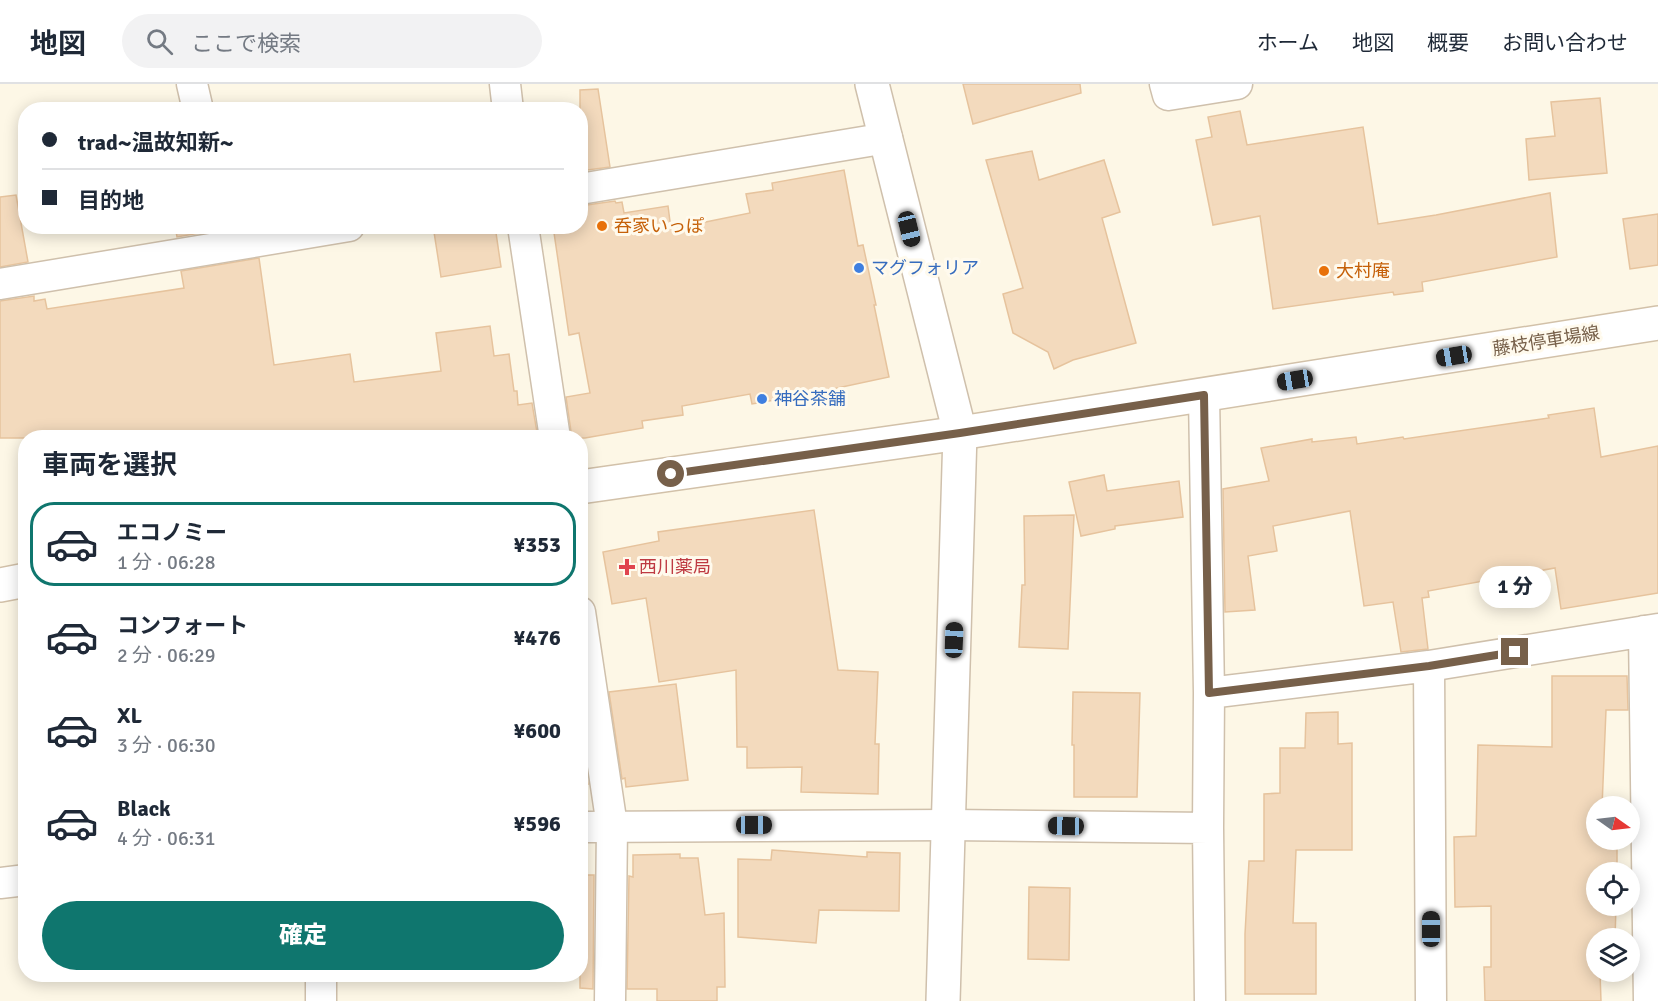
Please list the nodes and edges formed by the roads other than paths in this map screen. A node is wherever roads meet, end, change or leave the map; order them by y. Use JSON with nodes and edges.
{"nodes":[{"id":1,"x":192,"y":84,"type":"edge"},
{"id":2,"x":505,"y":84,"type":"edge"},
{"id":3,"x":872,"y":84,"type":"edge"},
{"id":4,"x":1165,"y":84,"type":"edge"},
{"id":5,"x":1237,"y":84,"type":"edge"},
{"id":6,"x":196,"y":102,"type":"edge"},
{"id":7,"x":507,"y":102,"type":"edge"},
{"id":8,"x":887,"y":138,"type":"junction"},
{"id":9,"x":588,"y":188,"type":"edge"},
{"id":10,"x":250,"y":234,"type":"edge"},
{"id":11,"x":524,"y":234,"type":"edge"},
{"id":12,"x":225,"y":236,"type":"edge"},
{"id":13,"x":0,"y":284,"type":"edge"},
{"id":14,"x":1658,"y":323,"type":"edge"},
{"id":15,"x":1204,"y":395,"type":"junction"},
{"id":16,"x":554,"y":430,"type":"edge"},
{"id":17,"x":960,"y":433,"type":"junction"},
{"id":18,"x":588,"y":486,"type":"edge"},
{"id":19,"x":18,"y":582,"type":"edge"},
{"id":20,"x":0,"y":585,"type":"edge"},
{"id":21,"x":1651,"y":630,"type":"edge"},
{"id":22,"x":588,"y":666,"type":"edge"},
{"id":23,"x":1429,"y":666,"type":"junction"},
{"id":24,"x":1209,"y":693,"type":"junction"},
{"id":25,"x":949,"y":825,"type":"junction"},
{"id":26,"x":612,"y":826,"type":"junction"},
{"id":27,"x":588,"y":827,"type":"edge"},
{"id":28,"x":1208,"y":828,"type":"junction"},
{"id":29,"x":18,"y":881,"type":"edge"},
{"id":30,"x":0,"y":883,"type":"edge"},
{"id":31,"x":321,"y":982,"type":"edge"},
{"id":32,"x":321,"y":1001,"type":"edge"},
{"id":33,"x":610,"y":1001,"type":"edge"},
{"id":34,"x":944,"y":1001,"type":"edge"},
{"id":35,"x":1210,"y":1001,"type":"edge"},
{"id":36,"x":1431,"y":1001,"type":"edge"},
{"id":37,"x":1649,"y":1001,"type":"edge"}],
"edges":[{"from":1,"to":6,"type":"street"},
{"from":2,"to":7,"type":"street"},
{"from":3,"to":8,"type":"main road"},
{"from":4,"to":5,"type":"street"},
{"from":8,"to":9,"type":"street"},
{"from":8,"to":17,"type":"main road"},
{"from":10,"to":12,"type":"street"},
{"from":11,"to":16,"type":"street"},
{"from":12,"to":13,"type":"street"},
{"from":14,"to":15,"type":"main road","name":"藤枝停車場線"},
{"from":15,"to":17,"type":"main road","name":"藤枝停車場線"},
{"from":15,"to":24,"type":"street"},
{"from":17,"to":18,"type":"main road","name":"藤枝停車場線"},
{"from":17,"to":25,"type":"main road"},
{"from":19,"to":20,"type":"main road"},
{"from":21,"to":23,"type":"street"},
{"from":21,"to":37,"type":"street"},
{"from":22,"to":26,"type":"street"},
{"from":23,"to":24,"type":"street"},
{"from":23,"to":36,"type":"street"},
{"from":24,"to":28,"type":"street"},
{"from":25,"to":26,"type":"street"},
{"from":25,"to":28,"type":"street"},
{"from":25,"to":34,"type":"main road"},
{"from":26,"to":27,"type":"street"},
{"from":26,"to":33,"type":"street"},
{"from":28,"to":35,"type":"street"},
{"from":29,"to":30,"type":"street"},
{"from":31,"to":32,"type":"street"}]}
